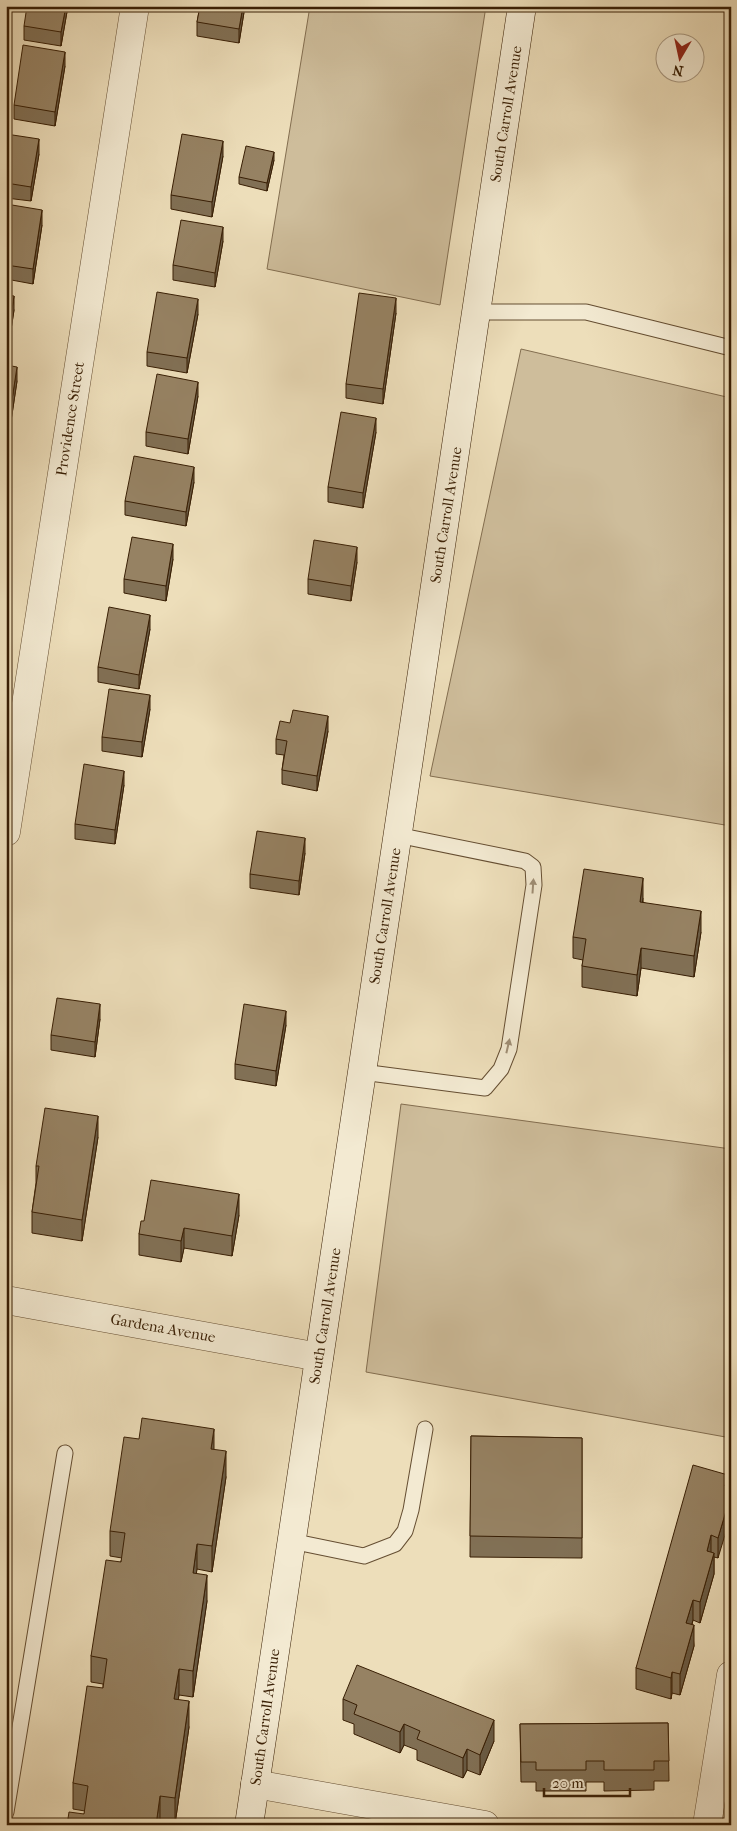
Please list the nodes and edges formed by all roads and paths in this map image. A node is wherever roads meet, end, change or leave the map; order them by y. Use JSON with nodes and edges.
{"nodes":[{"id":1,"x":135,"y":6,"type":"edge"},
{"id":2,"x":522,"y":6,"type":"edge"},
{"id":3,"x":476,"y":312,"type":"junction"},
{"id":4,"x":731,"y":348,"type":"edge"},
{"id":5,"x":6,"y":832,"type":"edge"},
{"id":6,"x":398,"y":836,"type":"junction"},
{"id":7,"x":362,"y":1072,"type":"junction"},
{"id":8,"x":6,"y":1300,"type":"edge"},
{"id":9,"x":319,"y":1357,"type":"junction"},
{"id":10,"x":425,"y":1429,"type":"dead end"},
{"id":11,"x":65,"y":1453,"type":"dead end"},
{"id":12,"x":291,"y":1541,"type":"junction"},
{"id":13,"x":731,"y":1675,"type":"edge"},
{"id":14,"x":255,"y":1784,"type":"junction"},
{"id":15,"x":6,"y":1812,"type":"edge"},
{"id":16,"x":249,"y":1825,"type":"edge"},
{"id":17,"x":485,"y":1825,"type":"edge"},
{"id":18,"x":707,"y":1825,"type":"edge"}],
"edges":[{"from":1,"to":5,"type":"street","name":"Providence Street"},
{"from":2,"to":3,"type":"street","name":"South Carroll Avenue"},
{"from":3,"to":4,"type":"lane"},
{"from":3,"to":6,"type":"street","name":"South Carroll Avenue"},
{"from":6,"to":7,"type":"street","name":"South Carroll Avenue"},
{"from":7,"to":6,"type":"lane","one_way":true},
{"from":7,"to":9,"type":"street","name":"South Carroll Avenue"},
{"from":8,"to":9,"type":"street","name":"Gardena Avenue"},
{"from":9,"to":12,"type":"street","name":"South Carroll Avenue"},
{"from":10,"to":12,"type":"lane"},
{"from":11,"to":15,"type":"lane"},
{"from":12,"to":14,"type":"street","name":"South Carroll Avenue"},
{"from":13,"to":18,"type":"street"},
{"from":14,"to":16,"type":"street","name":"South Carroll Avenue"},
{"from":14,"to":17,"type":"street"}]}
